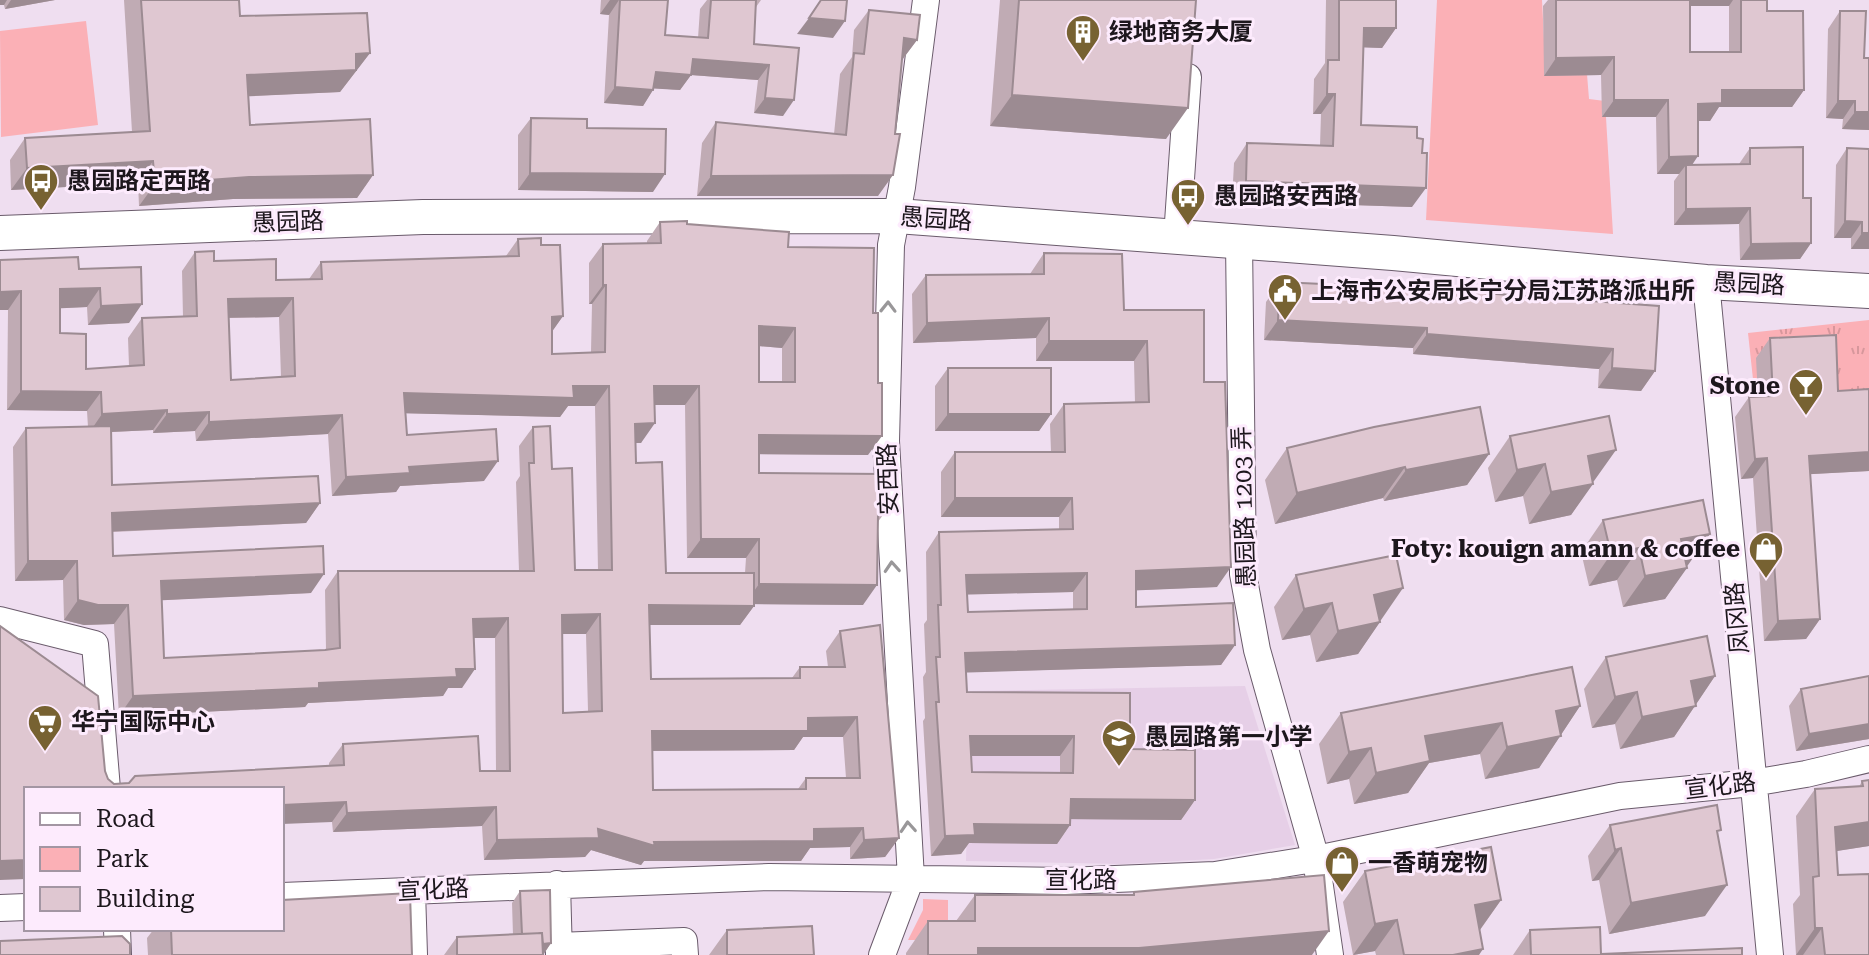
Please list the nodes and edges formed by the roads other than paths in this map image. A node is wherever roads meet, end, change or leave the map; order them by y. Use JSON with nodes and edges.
{"nodes":[{"id":1,"x":926,"y":0,"type":"edge"},
{"id":2,"x":1190,"y":47,"type":"edge"},
{"id":3,"x":897,"y":216,"type":"junction"},
{"id":4,"x":0,"y":233,"type":"edge"},
{"id":5,"x":1177,"y":237,"type":"junction"},
{"id":6,"x":1239,"y":241,"type":"junction"},
{"id":7,"x":1706,"y":282,"type":"junction"},
{"id":8,"x":1869,"y":291,"type":"edge"},
{"id":9,"x":0,"y":620,"type":"edge"},
{"id":10,"x":1869,"y":759,"type":"edge"},
{"id":11,"x":1752,"y":783,"type":"junction"},
{"id":12,"x":107,"y":787,"type":"edge"},
{"id":13,"x":1316,"y":859,"type":"junction"},
{"id":14,"x":911,"y":878,"type":"junction"},
{"id":15,"x":557,"y":884,"type":"junction"},
{"id":16,"x":412,"y":891,"type":"junction"},
{"id":17,"x":284,"y":896,"type":"edge"},
{"id":18,"x":24,"y":907,"type":"edge"},
{"id":19,"x":0,"y":908,"type":"edge"},
{"id":20,"x":117,"y":931,"type":"edge"},
{"id":21,"x":558,"y":951,"type":"edge"},
{"id":22,"x":118,"y":955,"type":"edge"},
{"id":23,"x":414,"y":955,"type":"edge"},
{"id":24,"x":685,"y":955,"type":"edge"},
{"id":25,"x":882,"y":955,"type":"edge"},
{"id":26,"x":1330,"y":955,"type":"edge"},
{"id":27,"x":1770,"y":955,"type":"edge"}],
"edges":[{"from":1,"to":3,"type":"street","name":"安西路"},
{"from":2,"to":5,"type":"street"},
{"from":3,"to":4,"type":"main road","name":"愚园路"},
{"from":3,"to":5,"type":"main road","name":"愚园路"},
{"from":14,"to":3,"type":"street","name":"安西路","one_way":true},
{"from":5,"to":6,"type":"main road","name":"愚园路"},
{"from":6,"to":7,"type":"main road","name":"愚园路"},
{"from":6,"to":13,"type":"street","name":"愚园路 1203 弄"},
{"from":7,"to":8,"type":"main road","name":"愚园路"},
{"from":7,"to":11,"type":"street","name":"凤冈路"},
{"from":9,"to":12,"type":"street"},
{"from":10,"to":11,"type":"street","name":"宣化路"},
{"from":11,"to":13,"type":"street","name":"宣化路"},
{"from":11,"to":27,"type":"street","name":"凤冈路"},
{"from":13,"to":14,"type":"street","name":"宣化路"},
{"from":13,"to":26,"type":"street","name":"愚园路 1203 弄"},
{"from":14,"to":15,"type":"street","name":"宣化路"},
{"from":14,"to":25,"type":"street","name":"安西路"},
{"from":15,"to":16,"type":"street","name":"宣化路"},
{"from":15,"to":21,"type":"street"},
{"from":16,"to":17,"type":"street","name":"宣化路"},
{"from":16,"to":23,"type":"street"},
{"from":18,"to":19,"type":"street"},
{"from":20,"to":22,"type":"street"},
{"from":21,"to":24,"type":"street"}]}
